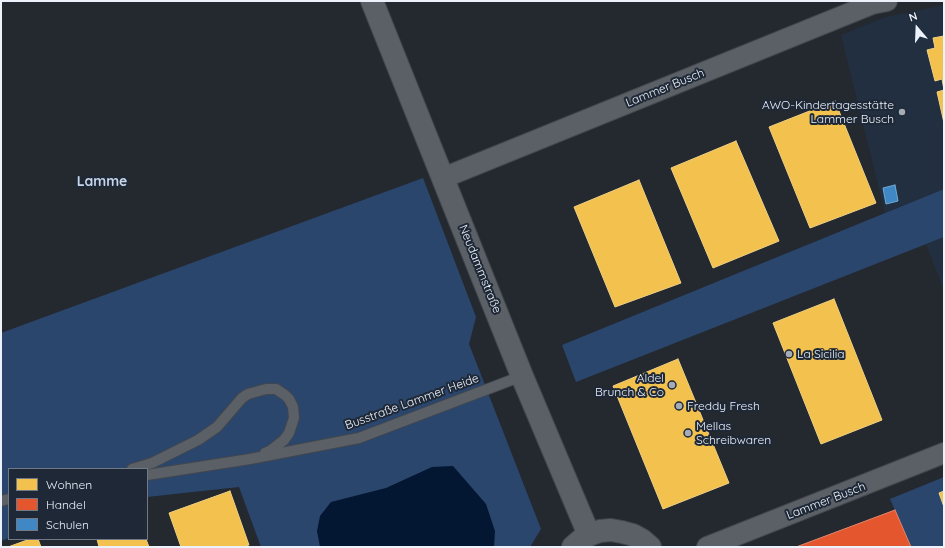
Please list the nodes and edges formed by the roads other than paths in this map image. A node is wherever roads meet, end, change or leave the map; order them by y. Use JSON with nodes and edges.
{"nodes":[{"id":1,"x":372,"y":1,"type":"edge"},
{"id":2,"x":887,"y":1,"type":"edge"},
{"id":3,"x":443,"y":178,"type":"junction"},
{"id":4,"x":522,"y":376,"type":"junction"},
{"id":5,"x":944,"y":453,"type":"edge"},
{"id":6,"x":250,"y":459,"type":"junction"},
{"id":7,"x":135,"y":468,"type":"edge"},
{"id":8,"x":148,"y":474,"type":"edge"},
{"id":9,"x":581,"y":541,"type":"edge"},
{"id":10,"x":650,"y":547,"type":"edge"},
{"id":11,"x":707,"y":547,"type":"edge"}],
"edges":[{"from":1,"to":3,"type":"main road","name":"Neudammstraße"},
{"from":2,"to":3,"type":"street","name":"Lammer Busch"},
{"from":3,"to":4,"type":"main road","name":"Neudammstraße"},
{"from":4,"to":6,"type":"lane","name":"Busstraße Lammer Heide"},
{"from":4,"to":9,"type":"main road","name":"Neudammstraße"},
{"from":5,"to":11,"type":"street","name":"Lammer Busch"},
{"from":6,"to":7,"type":"lane"},
{"from":6,"to":8,"type":"lane","name":"Busstraße Lammer Heide"},
{"from":9,"to":10,"type":"main road","name":"Neudammstraße"}]}
